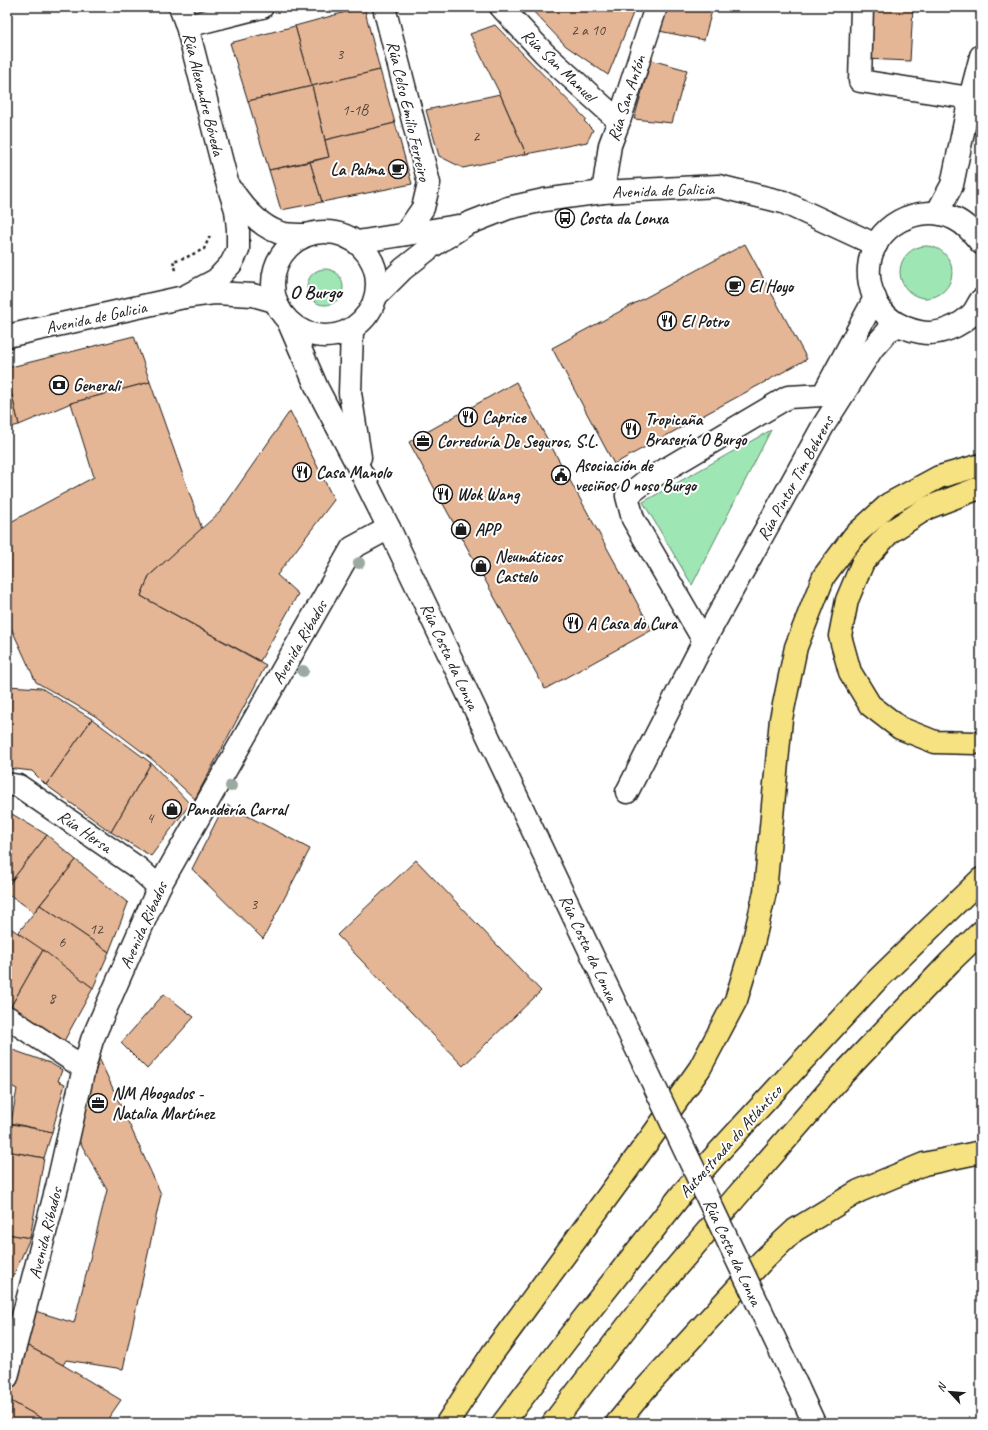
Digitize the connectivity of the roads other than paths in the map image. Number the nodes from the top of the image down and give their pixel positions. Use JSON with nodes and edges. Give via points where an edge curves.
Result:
{"nodes":[{"id":1,"x":262,"y":7,"type":"edge"},
{"id":2,"x":384,"y":7,"type":"edge"},
{"id":3,"x":501,"y":7,"type":"edge"},
{"id":4,"x":656,"y":7,"type":"edge"},
{"id":5,"x":862,"y":7,"type":"edge"},
{"id":6,"x":183,"y":16,"type":"edge"},
{"id":7,"x":981,"y":56,"type":"edge"},
{"id":8,"x":970,"y":98,"type":"junction"},
{"id":9,"x":619,"y":121,"type":"junction"},
{"id":10,"x":227,"y":182,"type":"junction"},
{"id":11,"x":603,"y":192,"type":"junction"},
{"id":12,"x":937,"y":213,"type":"junction"},
{"id":13,"x":468,"y":224,"type":"junction"},
{"id":14,"x":405,"y":234,"type":"junction"},
{"id":15,"x":306,"y":235,"type":"junction"},
{"id":16,"x":981,"y":241,"type":"edge"},
{"id":17,"x":358,"y":242,"type":"junction"},
{"id":18,"x":876,"y":245,"type":"junction"},
{"id":19,"x":376,"y":296,"type":"junction"},
{"id":20,"x":184,"y":297,"type":"junction"},
{"id":21,"x":875,"y":298,"type":"junction"},
{"id":22,"x":274,"y":301,"type":"junction"},
{"id":23,"x":980,"y":303,"type":"edge"},
{"id":24,"x":289,"y":323,"type":"junction"},
{"id":25,"x":900,"y":325,"type":"junction"},
{"id":26,"x":352,"y":330,"type":"junction"},
{"id":27,"x":7,"y":336,"type":"edge"},
{"id":28,"x":981,"y":465,"type":"edge"},
{"id":29,"x":362,"y":474,"type":"junction"},
{"id":30,"x":981,"y":489,"type":"edge"},
{"id":31,"x":389,"y":528,"type":"junction"},
{"id":32,"x":704,"y":641,"type":"junction"},
{"id":33,"x":981,"y":742,"type":"edge"},
{"id":34,"x":7,"y":784,"type":"edge"},
{"id":35,"x":627,"y":792,"type":"dead end"},
{"id":36,"x":981,"y":879,"type":"edge"},
{"id":37,"x":159,"y":887,"type":"junction"},
{"id":38,"x":981,"y":932,"type":"edge"},
{"id":39,"x":7,"y":1017,"type":"edge"},
{"id":40,"x":84,"y":1068,"type":"junction"},
{"id":41,"x":981,"y":1152,"type":"edge"},
{"id":42,"x":7,"y":1377,"type":"edge"},
{"id":43,"x":447,"y":1423,"type":"edge"},
{"id":44,"x":503,"y":1423,"type":"edge"},
{"id":45,"x":553,"y":1423,"type":"edge"},
{"id":46,"x":617,"y":1423,"type":"edge"},
{"id":47,"x":814,"y":1423,"type":"edge"}],
"edges":[{"from":1,"to":6,"type":"main road"},
{"from":2,"to":14,"type":"main road","name":"Rúa Celso Emilio Ferreiro","via":[[429,183],[423,208]]},
{"from":3,"to":9,"type":"main road","name":"Rúa San Manuel","via":[[545,54]]},
{"from":4,"to":9,"type":"main road","name":"Rúa San Antón"},
{"from":5,"to":8,"type":"main road","via":[[860,81]]},
{"from":6,"to":10,"type":"main road","name":"Rúa Alexandre Bóveda"},
{"from":7,"to":8,"type":"main road"},
{"from":8,"to":12,"type":"main road","via":[[952,185]]},
{"from":9,"to":11,"type":"main road","name":"Rúa San Antón","via":[[610,145]]},
{"from":10,"to":15,"type":"main road","via":[[245,208],[267,226],[284,234]]},
{"from":10,"to":20,"type":"main road","name":"Rúa Alexandre Bóveda","via":[[236,210],[238,250],[231,264],[216,280]]},
{"from":11,"to":13,"type":"main road","name":"Avenida de Galicia","via":[[508,208]]},
{"from":11,"to":18,"type":"main road","name":"Avenida de Galicia","via":[[718,186],[783,202]]},
{"from":12,"to":16,"type":"main road","via":[[955,219]]},
{"from":12,"to":18,"type":"main road","via":[[917,213],[900,220],[884,232]]},
{"from":13,"to":14,"type":"main road"},
{"from":13,"to":19,"type":"main road","via":[[430,247]]},
{"from":14,"to":17,"type":"main road"},
{"from":15,"to":17,"type":"main road","via":[[324,231],[342,234]]},
{"from":15,"to":22,"type":"main road","via":[[292,243],[281,255],[274,269]]},
{"from":17,"to":19,"type":"main road","via":[[368,253],[375,267],[378,281]]},
{"from":18,"to":21,"type":"main road","via":[[869,266],[870,286]]},
{"from":19,"to":26,"type":"main road","via":[[363,321]]},
{"from":20,"to":22,"type":"main road","via":[[214,293],[253,294]]},
{"from":20,"to":27,"type":"main road","name":"Avenida de Galicia"},
{"from":21,"to":25,"type":"main road","via":[[889,318]]},
{"from":21,"to":32,"type":"main road","name":"Rúa Pintor Tim Behrens","via":[[823,395],[788,397],[646,481],[627,496],[633,519]]},
{"from":22,"to":24,"type":"main road"},
{"from":23,"to":25,"type":"main road","via":[[958,325],[941,331],[922,333]]},
{"from":24,"to":26,"type":"main road","via":[[303,332],[319,337],[336,336]]},
{"from":24,"to":29,"type":"main road","name":"Rúa Costa da Lonxa","via":[[317,388]]},
{"from":25,"to":32,"type":"main road","name":"Rúa Pintor Tim Behrens","via":[[888,331],[872,349],[823,426]]},
{"from":26,"to":29,"type":"main road","name":"Rúa Costa da Lonxa","via":[[350,393]]},
{"from":28,"to":43,"type":"highway","via":[[939,478],[889,504],[854,536],[824,576],[796,647],[780,719],[765,892],[754,944],[736,1000],[700,1068],[492,1354]]},
{"from":29,"to":31,"type":"main road","name":"Rúa Costa da Lonxa"},
{"from":30,"to":33,"type":"highway","via":[[927,508],[890,532],[863,562],[847,600],[840,636],[850,672],[870,705],[900,728],[935,742]]},
{"from":31,"to":37,"type":"main road","name":"Avenida Ribados","via":[[352,548]]},
{"from":31,"to":47,"type":"main road","name":"Rúa Costa da Lonxa","bridge":true},
{"from":32,"to":35,"type":"main road","name":"Rúa Pintor Tim Behrens"},
{"from":34,"to":37,"type":"main road","name":"Rúa Hersa","via":[[19,786],[138,868]]},
{"from":36,"to":44,"type":"highway","name":"Autoestrada do Atlántico","via":[[875,982],[709,1163],[681,1195]]},
{"from":37,"to":40,"type":"main road","name":"Avenida Ribados","via":[[92,1040]]},
{"from":38,"to":45,"type":"highway","via":[[843,1074],[638,1312]]},
{"from":39,"to":40,"type":"main road"},
{"from":40,"to":42,"type":"main road","name":"Avenida Ribados","via":[[57,1186]]},
{"from":41,"to":46,"type":"highway","via":[[924,1164],[859,1191],[795,1230],[758,1266]]}]}
